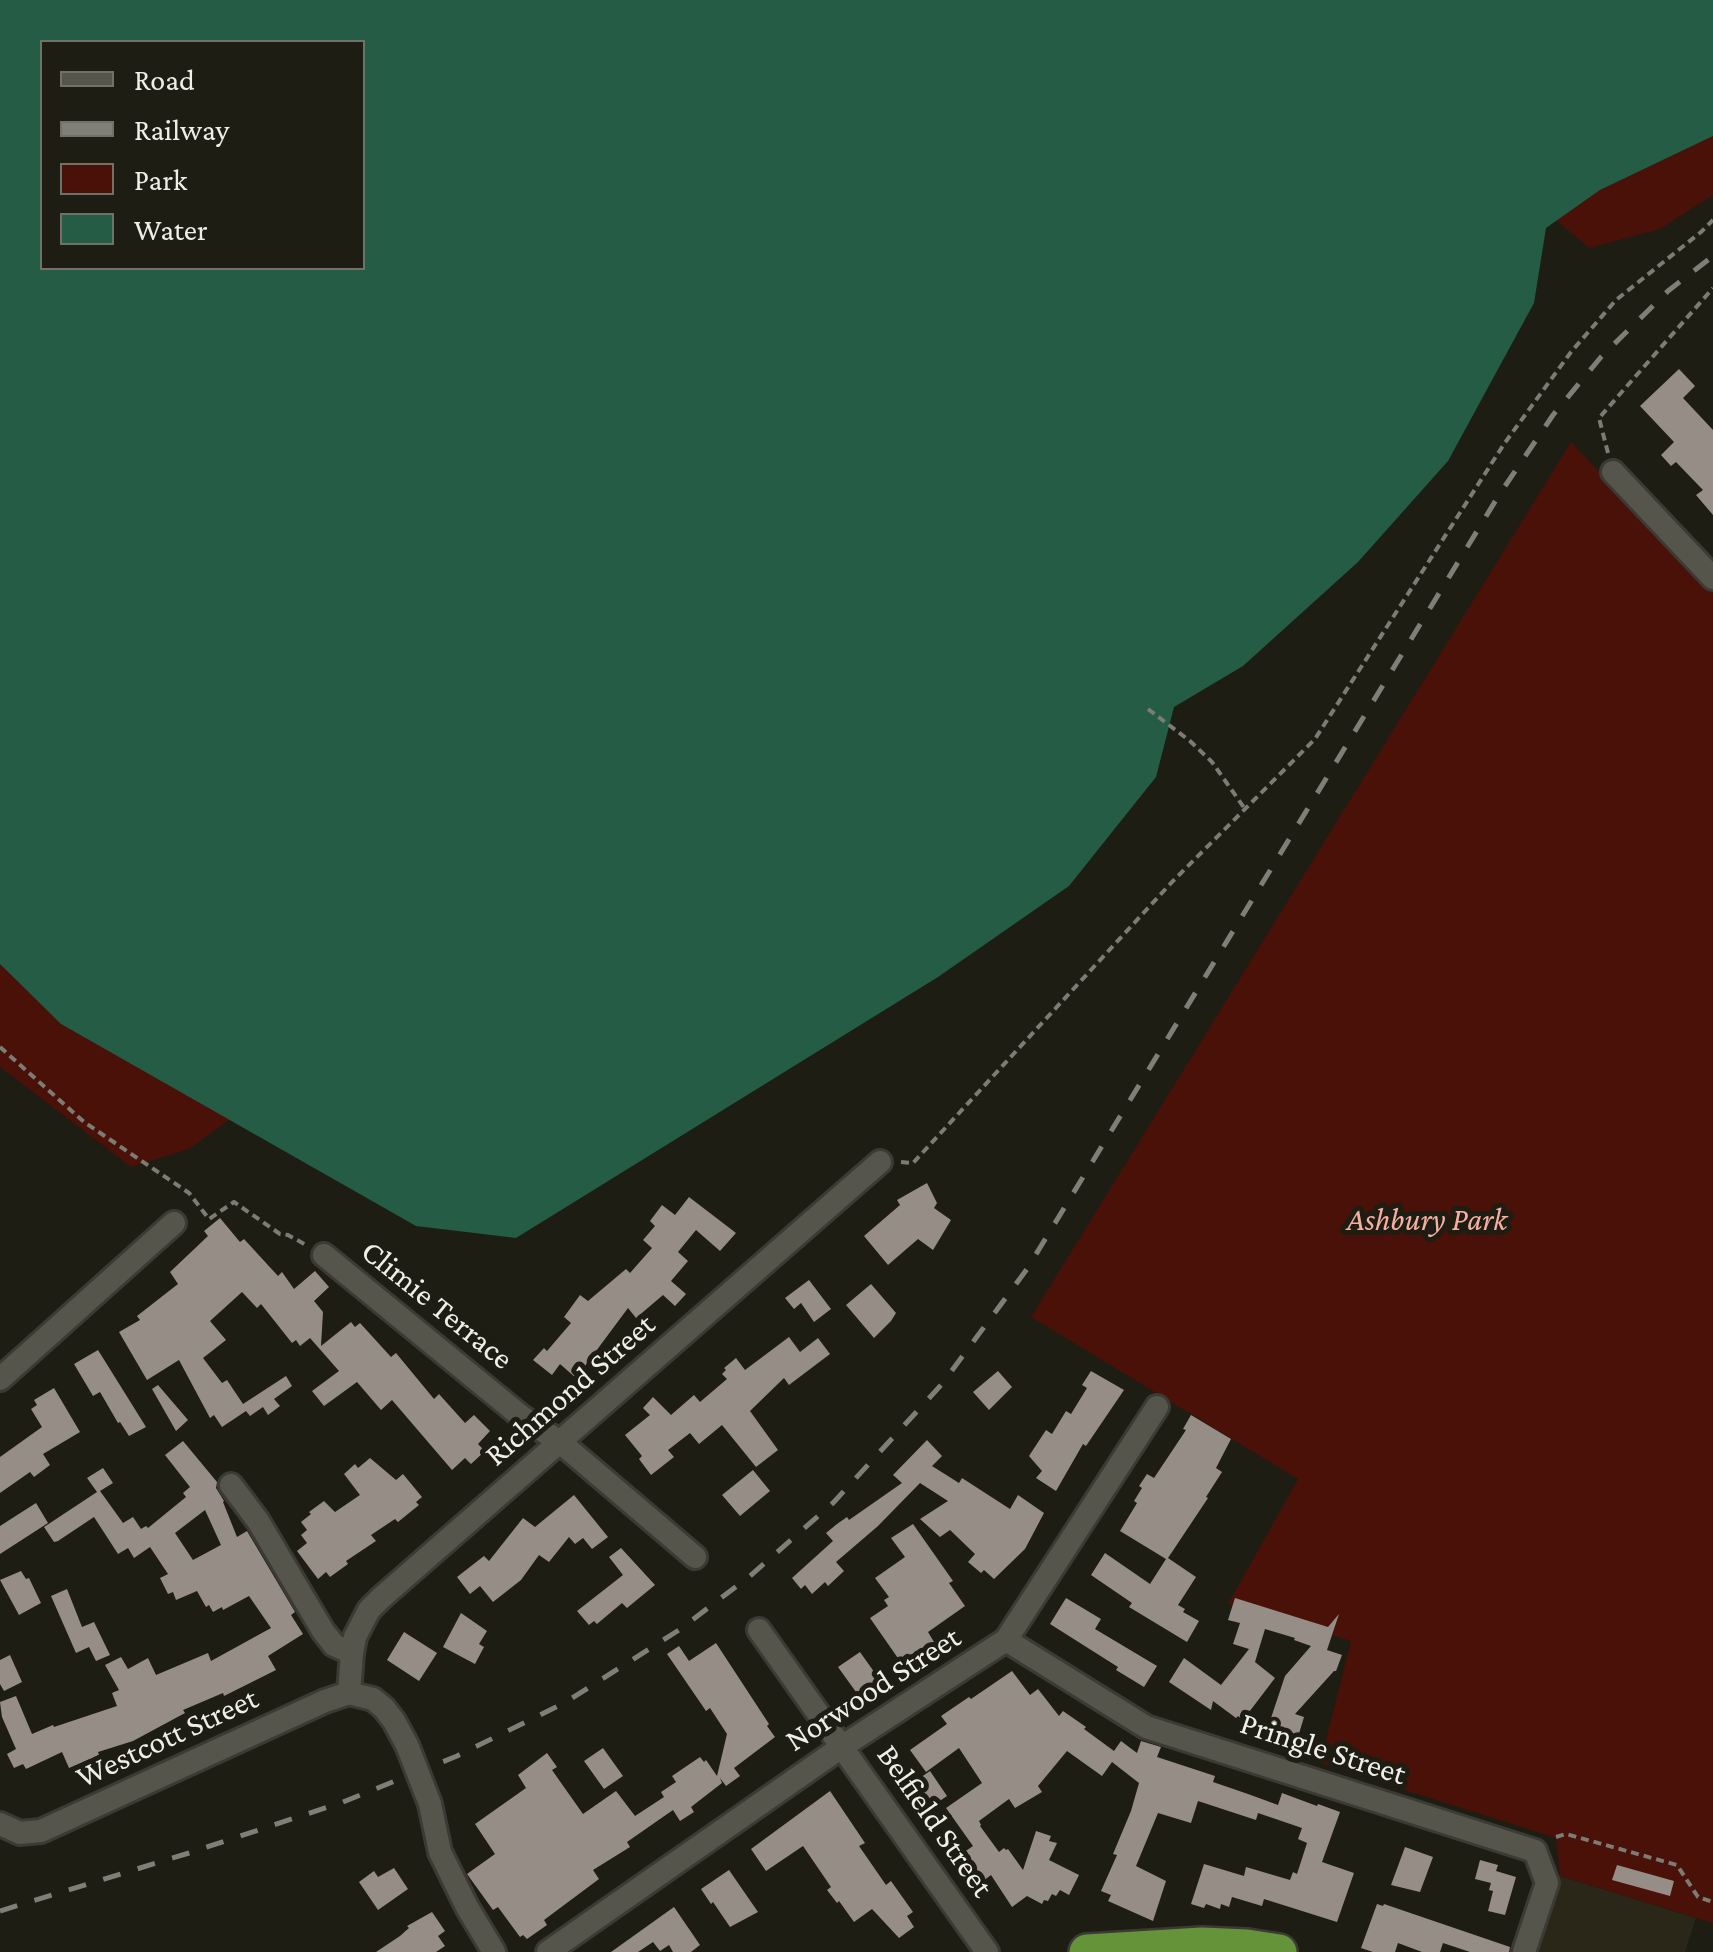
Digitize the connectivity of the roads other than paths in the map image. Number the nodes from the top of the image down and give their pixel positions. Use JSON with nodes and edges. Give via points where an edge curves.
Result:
{"nodes":[{"id":1,"x":1613,"y":472,"type":"road end"},
{"id":2,"x":1713,"y":578,"type":"edge"},
{"id":3,"x":880,"y":1162,"type":"road end"},
{"id":4,"x":174,"y":1223,"type":"dead end"},
{"id":5,"x":324,"y":1255,"type":"road end"},
{"id":6,"x":0,"y":1379,"type":"edge"},
{"id":7,"x":1158,"y":1407,"type":"dead end"},
{"id":8,"x":560,"y":1442,"type":"junction"},
{"id":9,"x":231,"y":1485,"type":"dead end"},
{"id":10,"x":695,"y":1557,"type":"dead end"},
{"id":11,"x":759,"y":1630,"type":"dead end"},
{"id":12,"x":1006,"y":1640,"type":"junction"},
{"id":13,"x":352,"y":1653,"type":"junction"},
{"id":14,"x":349,"y":1693,"type":"junction"},
{"id":15,"x":843,"y":1746,"type":"junction"},
{"id":16,"x":3,"y":1832,"type":"edge"},
{"id":17,"x":494,"y":1952,"type":"edge"},
{"id":18,"x":548,"y":1952,"type":"edge"},
{"id":19,"x":987,"y":1952,"type":"edge"},
{"id":20,"x":1087,"y":1952,"type":"edge"},
{"id":21,"x":1278,"y":1952,"type":"edge"},
{"id":22,"x":1524,"y":1952,"type":"edge"}],
"edges":[{"from":1,"to":2,"type":"street"},
{"from":3,"to":8,"type":"street","name":"Richmond Street"},
{"from":4,"to":6,"type":"street"},
{"from":5,"to":8,"type":"street","name":"Climie Terrace"},
{"from":7,"to":12,"type":"street","name":"Norwood Street"},
{"from":8,"to":10,"type":"street","name":"Climie Terrace"},
{"from":8,"to":13,"type":"street","name":"Richmond Street","via":[[381,1598],[362,1621]]},
{"from":9,"to":13,"type":"street","via":[[323,1631]]},
{"from":11,"to":15,"type":"street","name":"Belfield Street"},
{"from":12,"to":15,"type":"street","name":"Norwood Street"},
{"from":12,"to":22,"type":"street","name":"Pringle Street","via":[[1146,1726],[1534,1850],[1547,1883]]},
{"from":13,"to":14,"type":"street","name":"Richmond Street"},
{"from":14,"to":16,"type":"street","name":"Westcott Street","via":[[64,1822],[41,1831]]},
{"from":14,"to":17,"type":"street","bridge":true,"via":[[373,1699],[394,1721],[430,1804],[440,1852]]},
{"from":15,"to":18,"type":"street","name":"Norwood Street"},
{"from":15,"to":19,"type":"street","name":"Belfield Street"},
{"from":20,"to":21,"type":"highway","via":[[1202,1945]]}]}
